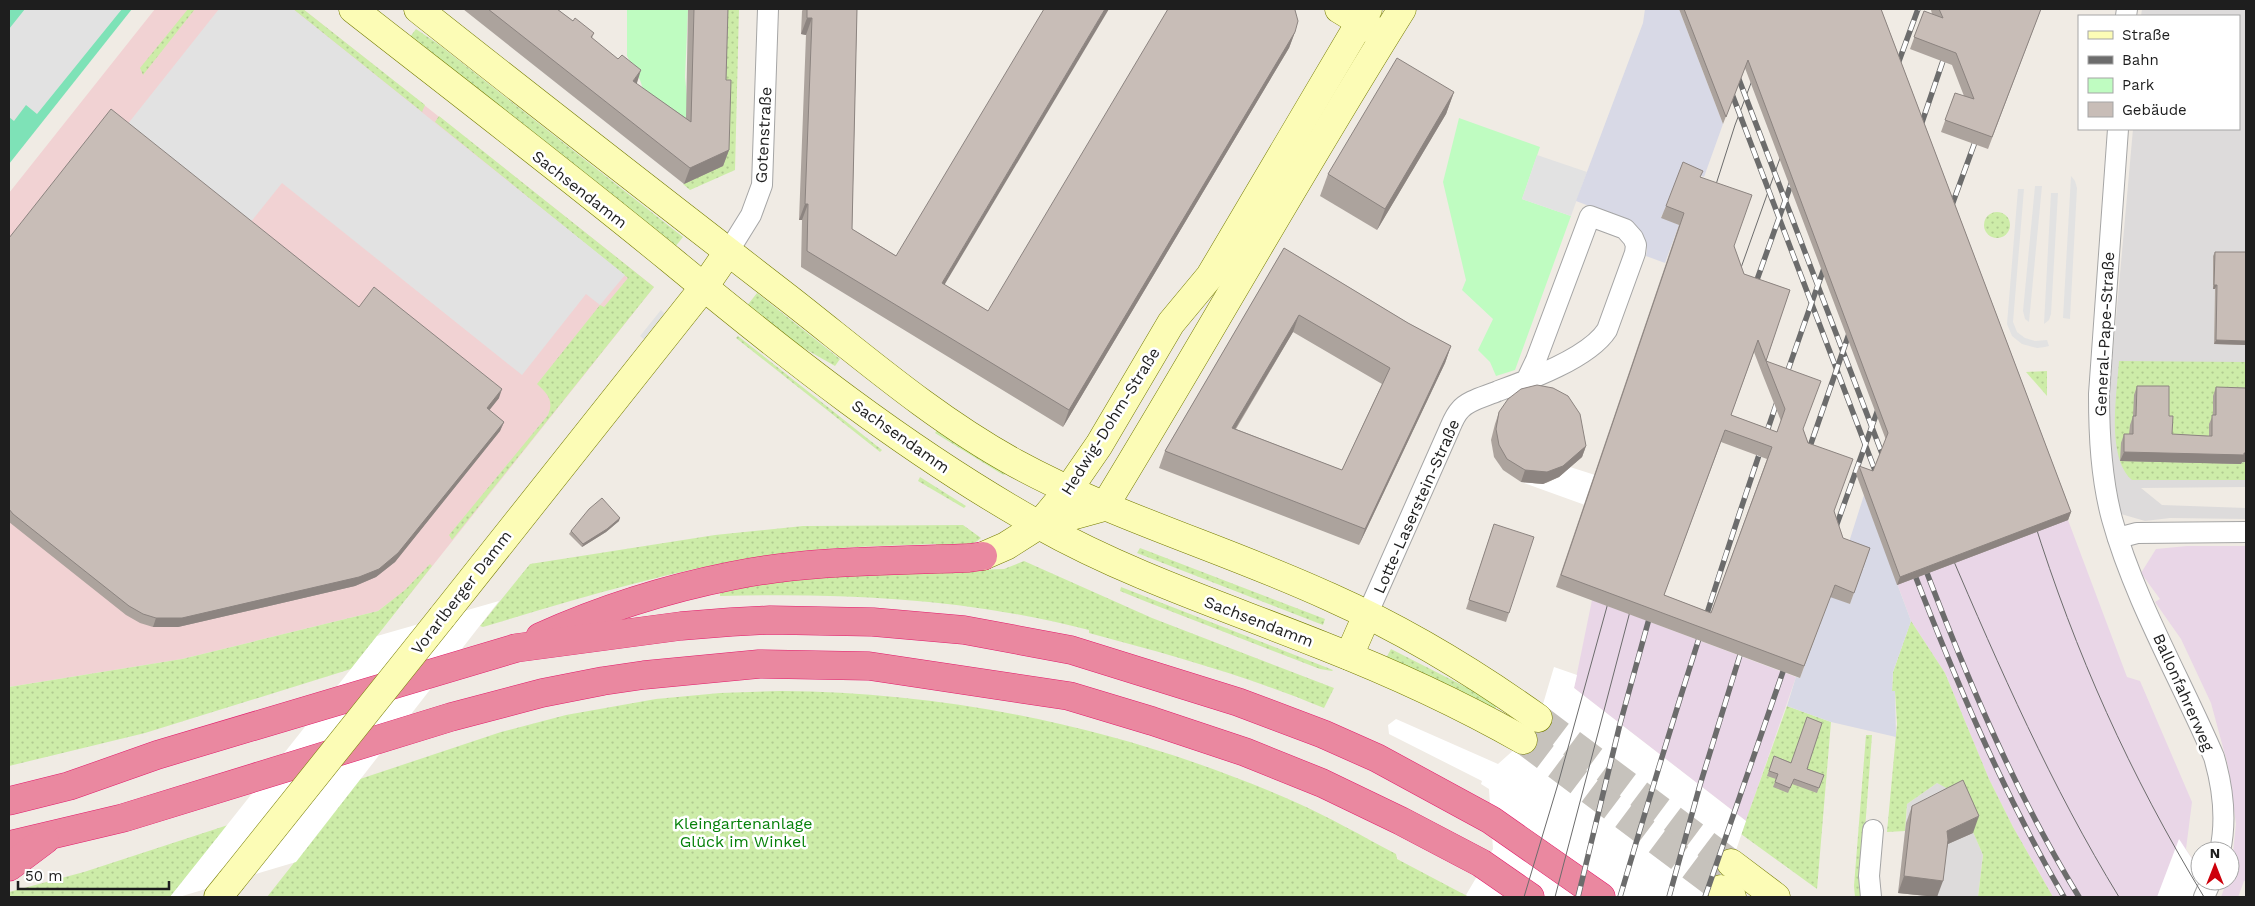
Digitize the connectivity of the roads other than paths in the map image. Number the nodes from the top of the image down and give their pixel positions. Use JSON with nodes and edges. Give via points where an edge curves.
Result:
{"nodes":[{"id":1,"x":353,"y":9,"type":"edge"},
{"id":2,"x":418,"y":9,"type":"edge"},
{"id":3,"x":768,"y":9,"type":"edge"},
{"id":4,"x":1402,"y":9,"type":"edge"},
{"id":5,"x":1355,"y":13,"type":"edge"},
{"id":6,"x":1385,"y":37,"type":"junction"},
{"id":7,"x":2118,"y":130,"type":"edge"},
{"id":8,"x":728,"y":252,"type":"junction"},
{"id":9,"x":704,"y":287,"type":"junction"},
{"id":10,"x":1526,"y":381,"type":"junction"},
{"id":11,"x":1068,"y":490,"type":"junction"},
{"id":12,"x":1104,"y":507,"type":"junction"},
{"id":13,"x":1039,"y":525,"type":"junction"},
{"id":14,"x":2246,"y":532,"type":"edge"},
{"id":15,"x":2118,"y":538,"type":"junction"},
{"id":16,"x":982,"y":556,"type":"joint"},
{"id":17,"x":1367,"y":615,"type":"junction"},
{"id":18,"x":516,"y":648,"type":"junction"},
{"id":19,"x":1349,"y":656,"type":"junction"},
{"id":20,"x":1538,"y":718,"type":"tunnel mouth"},
{"id":21,"x":1523,"y":740,"type":"tunnel mouth"},
{"id":22,"x":9,"y":801,"type":"edge"},
{"id":23,"x":1873,"y":830,"type":"dead end"},
{"id":24,"x":50,"y":835,"type":"junction"},
{"id":25,"x":2221,"y":841,"type":"edge"},
{"id":26,"x":9,"y":845,"type":"edge"},
{"id":27,"x":1731,"y":863,"type":"tunnel mouth"},
{"id":28,"x":9,"y":867,"type":"edge"},
{"id":29,"x":224,"y":889,"type":"edge"},
{"id":30,"x":1530,"y":897,"type":"edge"},
{"id":31,"x":1601,"y":897,"type":"edge"},
{"id":32,"x":1776,"y":897,"type":"edge"},
{"id":33,"x":1871,"y":897,"type":"edge"}],
"edges":[{"from":1,"to":9,"type":"main road","name":"Sachsendamm"},
{"from":2,"to":8,"type":"main road"},
{"from":3,"to":8,"type":"street","name":"Gotenstraße","via":[[762,185],[751,215]]},
{"from":4,"to":6,"type":"main road"},
{"from":5,"to":6,"type":"main road"},
{"from":5,"to":11,"type":"main road","name":"Hedwig-Dohm-Straße","via":[[1210,276],[1171,323],[1099,445]]},
{"from":6,"to":12,"type":"main road"},
{"from":7,"to":15,"type":"street","name":"General-Pape-Straße","via":[[2099,415],[2104,478]]},
{"from":8,"to":9,"type":"main road","name":"Vorarlberger Damm"},
{"from":8,"to":11,"type":"main road","via":[[961,430]]},
{"from":9,"to":13,"type":"main road","name":"Sachsendamm","via":[[813,374],[904,440]]},
{"from":9,"to":29,"type":"main road","name":"Vorarlberger Damm","bridge":true},
{"from":10,"to":10,"type":"street","name":"Lotte-Laserstein-Straße","via":[[1548,373],[1600,340],[1607,330],[1635,253],[1633,238],[1625,230],[1590,216]]},
{"from":10,"to":17,"type":"street","name":"Lotte-Laserstein-Straße","via":[[1460,409]]},
{"from":11,"to":12,"type":"main road"},
{"from":11,"to":13,"type":"main road","name":"Hedwig-Dohm-Straße"},
{"from":12,"to":13,"type":"main road","name":"Hedwig-Dohm-Straße"},
{"from":12,"to":17,"type":"main road","via":[[1321,593]]},
{"from":13,"to":16,"type":"main road","via":[[1006,546]]},
{"from":13,"to":19,"type":"main road","name":"Sachsendamm","via":[[1129,570]]},
{"from":14,"to":15,"type":"street","via":[[2137,534]]},
{"from":15,"to":25,"type":"street","name":"Ballonfahrerweg","via":[[2142,600],[2214,757],[2224,811]]},
{"from":16,"to":18,"type":"highway","via":[[806,566],[731,576],[583,618]]},
{"from":17,"to":19,"type":"main road"},
{"from":17,"to":20,"type":"main road","via":[[1404,632],[1462,666]]},
{"from":18,"to":22,"type":"highway","via":[[157,756],[69,786]]},
{"from":18,"to":31,"type":"highway","via":[[681,626],[770,620],[873,622],[964,630],[1071,650],[1238,702],[1377,758],[1491,820]]},
{"from":19,"to":21,"type":"main road","name":"Sachsendamm","via":[[1451,701]]},
{"from":23,"to":33,"type":"street","via":[[1869,876]]},
{"from":24,"to":26,"type":"highway"},
{"from":24,"to":28,"type":"highway"},
{"from":24,"to":30,"type":"highway","via":[[122,818],[451,716],[542,693],[635,676],[759,664],[869,666],[1069,696],[1236,749],[1322,783],[1401,821],[1481,863]]},
{"from":27,"to":32,"type":"main road"}]}
